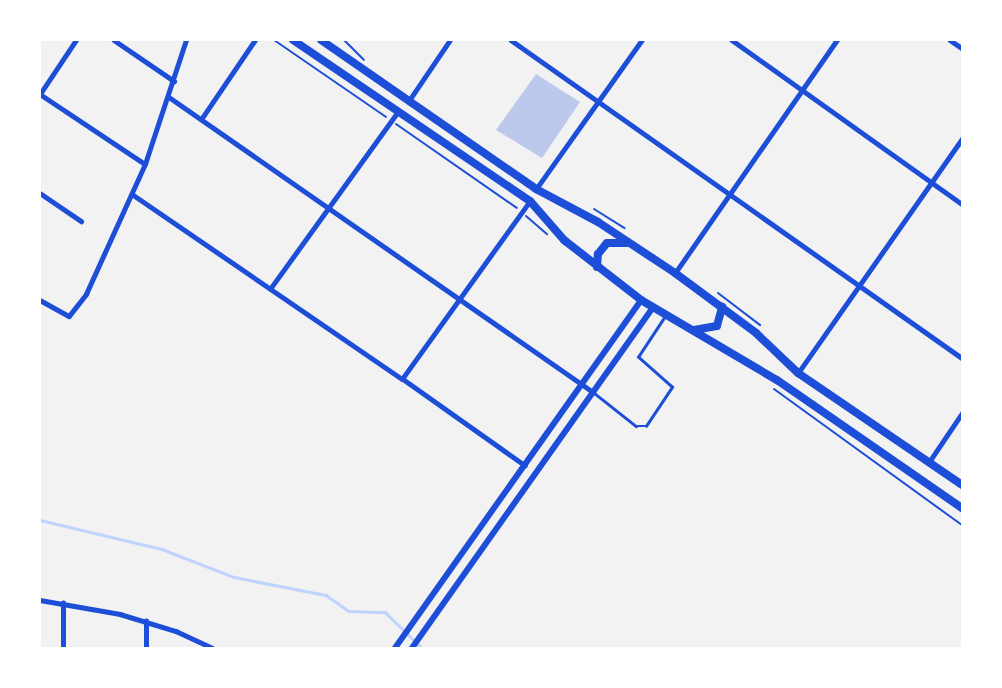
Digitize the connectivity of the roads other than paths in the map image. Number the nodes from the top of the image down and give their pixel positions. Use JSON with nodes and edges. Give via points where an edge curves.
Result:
{"nodes":[{"id":1,"x":76,"y":40,"type":"edge"},
{"id":2,"x":114,"y":40,"type":"edge"},
{"id":3,"x":186,"y":40,"type":"edge"},
{"id":4,"x":255,"y":40,"type":"edge"},
{"id":5,"x":293,"y":40,"type":"edge"},
{"id":6,"x":321,"y":40,"type":"edge"},
{"id":7,"x":450,"y":40,"type":"edge"},
{"id":8,"x":511,"y":40,"type":"edge"},
{"id":9,"x":642,"y":40,"type":"edge"},
{"id":10,"x":732,"y":40,"type":"edge"},
{"id":11,"x":837,"y":40,"type":"edge"},
{"id":12,"x":950,"y":40,"type":"edge"},
{"id":13,"x":962,"y":48,"type":"edge"},
{"id":14,"x":174,"y":81,"type":"junction"},
{"id":15,"x":803,"y":88,"type":"junction"},
{"id":16,"x":40,"y":94,"type":"edge"},
{"id":17,"x":169,"y":97,"type":"junction"},
{"id":18,"x":599,"y":101,"type":"junction"},
{"id":19,"x":408,"y":102,"type":"junction"},
{"id":20,"x":397,"y":113,"type":"junction"},
{"id":21,"x":202,"y":118,"type":"junction"},
{"id":22,"x":962,"y":140,"type":"edge"},
{"id":23,"x":145,"y":164,"type":"junction"},
{"id":24,"x":932,"y":182,"type":"junction"},
{"id":25,"x":536,"y":189,"type":"junction"},
{"id":26,"x":40,"y":193,"type":"edge"},
{"id":27,"x":729,"y":193,"type":"junction"},
{"id":28,"x":132,"y":194,"type":"junction"},
{"id":29,"x":530,"y":201,"type":"junction"},
{"id":30,"x":962,"y":204,"type":"edge"},
{"id":31,"x":329,"y":209,"type":"junction"},
{"id":32,"x":81,"y":221,"type":"dead end"},
{"id":33,"x":630,"y":243,"type":"junction"},
{"id":34,"x":597,"y":266,"type":"junction"},
{"id":35,"x":675,"y":273,"type":"junction"},
{"id":36,"x":859,"y":286,"type":"junction"},
{"id":37,"x":270,"y":289,"type":"junction"},
{"id":38,"x":460,"y":298,"type":"junction"},
{"id":39,"x":641,"y":300,"type":"junction"},
{"id":40,"x":41,"y":303,"type":"edge"},
{"id":41,"x":653,"y":307,"type":"junction"},
{"id":42,"x":722,"y":307,"type":"junction"},
{"id":43,"x":666,"y":315,"type":"junction"},
{"id":44,"x":692,"y":330,"type":"junction"},
{"id":45,"x":962,"y":358,"type":"edge"},
{"id":46,"x":798,"y":373,"type":"junction"},
{"id":47,"x":402,"y":379,"type":"junction"},
{"id":48,"x":582,"y":384,"type":"junction"},
{"id":49,"x":593,"y":392,"type":"junction"},
{"id":50,"x":962,"y":413,"type":"edge"},
{"id":51,"x":533,"y":455,"type":"junction"},
{"id":52,"x":544,"y":462,"type":"junction"},
{"id":53,"x":929,"y":462,"type":"junction"},
{"id":54,"x":525,"y":466,"type":"junction"},
{"id":55,"x":962,"y":485,"type":"edge"},
{"id":56,"x":962,"y":508,"type":"edge"},
{"id":57,"x":40,"y":600,"type":"edge"},
{"id":58,"x":63,"y":603,"type":"junction"},
{"id":59,"x":146,"y":621,"type":"junction"},
{"id":60,"x":63,"y":648,"type":"edge"},
{"id":61,"x":146,"y":648,"type":"edge"},
{"id":62,"x":212,"y":648,"type":"edge"},
{"id":63,"x":395,"y":648,"type":"edge"},
{"id":64,"x":412,"y":648,"type":"edge"}],
"edges":[{"from":1,"to":16,"type":"street"},
{"from":2,"to":14,"type":"street"},
{"from":3,"to":14,"type":"street"},
{"from":4,"to":21,"type":"street"},
{"from":5,"to":20,"type":"main road"},
{"from":6,"to":19,"type":"main road"},
{"from":7,"to":19,"type":"street"},
{"from":8,"to":18,"type":"street"},
{"from":9,"to":18,"type":"street"},
{"from":10,"to":15,"type":"street"},
{"from":11,"to":15,"type":"street"},
{"from":12,"to":13,"type":"street"},
{"from":14,"to":17,"type":"street"},
{"from":15,"to":24,"type":"street"},
{"from":15,"to":27,"type":"street"},
{"from":16,"to":23,"type":"street"},
{"from":17,"to":21,"type":"street"},
{"from":17,"to":23,"type":"street"},
{"from":18,"to":25,"type":"street"},
{"from":18,"to":27,"type":"street"},
{"from":19,"to":25,"type":"main road"},
{"from":20,"to":29,"type":"main road"},
{"from":20,"to":31,"type":"street"},
{"from":21,"to":31,"type":"street"},
{"from":22,"to":24,"type":"street"},
{"from":23,"to":28,"type":"street"},
{"from":24,"to":30,"type":"street"},
{"from":24,"to":36,"type":"street"},
{"from":25,"to":33,"type":"main road"},
{"from":26,"to":32,"type":"street"},
{"from":27,"to":35,"type":"street"},
{"from":27,"to":36,"type":"street"},
{"from":28,"to":37,"type":"street"},
{"from":28,"to":40,"type":"street","via":[[73,314],[64,316]]},
{"from":29,"to":34,"type":"main road","via":[[564,240]]},
{"from":29,"to":38,"type":"street"},
{"from":31,"to":37,"type":"street"},
{"from":31,"to":38,"type":"street"},
{"from":33,"to":34,"type":"main road","via":[[607,243],[598,254]]},
{"from":33,"to":35,"type":"main road"},
{"from":34,"to":39,"type":"main road"},
{"from":35,"to":42,"type":"main road"},
{"from":36,"to":45,"type":"street"},
{"from":36,"to":46,"type":"street"},
{"from":37,"to":47,"type":"street"},
{"from":38,"to":47,"type":"street"},
{"from":38,"to":48,"type":"street"},
{"from":39,"to":41,"type":"main road"},
{"from":39,"to":48,"type":"street"},
{"from":41,"to":43,"type":"main road"},
{"from":41,"to":49,"type":"street"},
{"from":42,"to":44,"type":"main road","via":[[717,326]]},
{"from":42,"to":46,"type":"main road"},
{"from":43,"to":44,"type":"main road"},
{"from":43,"to":49,"type":"lane","via":[[638,357],[672,388],[646,426],[636,426]]},
{"from":44,"to":56,"type":"main road","via":[[778,380]]},
{"from":46,"to":53,"type":"main road"},
{"from":47,"to":54,"type":"street"},
{"from":48,"to":49,"type":"street"},
{"from":48,"to":51,"type":"street"},
{"from":49,"to":52,"type":"street"},
{"from":50,"to":53,"type":"street"},
{"from":51,"to":52,"type":"street"},
{"from":51,"to":54,"type":"street"},
{"from":52,"to":64,"type":"street"},
{"from":53,"to":55,"type":"main road"},
{"from":54,"to":63,"type":"street"},
{"from":57,"to":58,"type":"street"},
{"from":58,"to":59,"type":"street"},
{"from":58,"to":60,"type":"street"},
{"from":59,"to":61,"type":"street"},
{"from":59,"to":62,"type":"street"}]}
